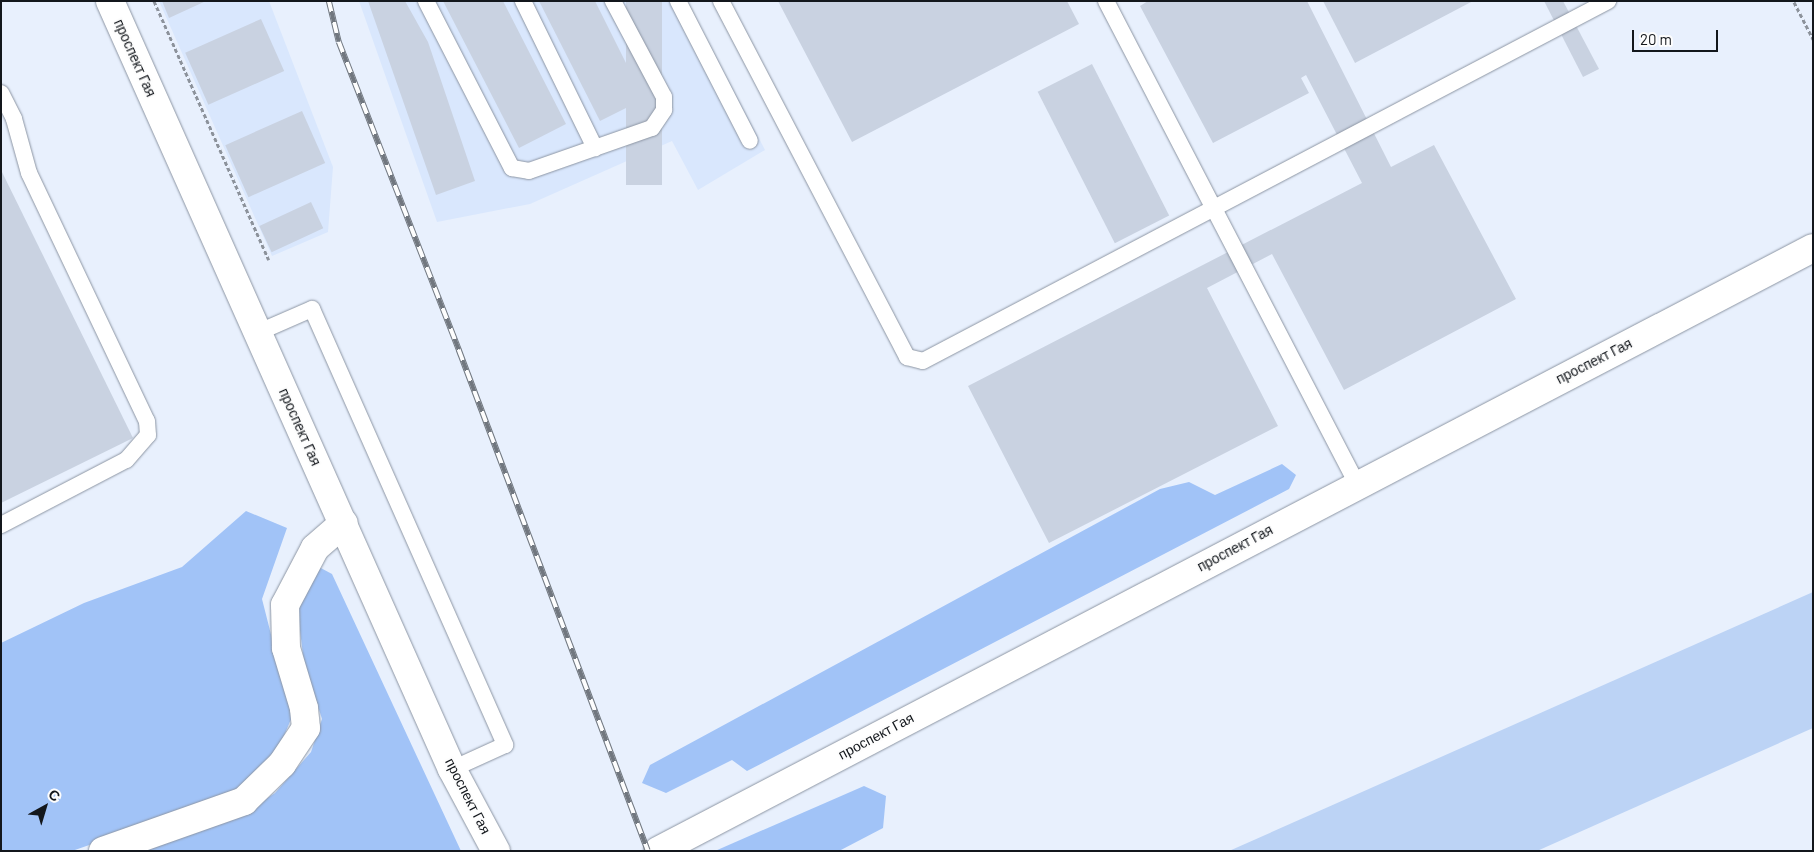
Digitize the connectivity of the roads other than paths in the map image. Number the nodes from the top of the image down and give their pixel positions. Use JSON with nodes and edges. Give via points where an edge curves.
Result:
{"nodes":[{"id":1,"x":110,"y":1,"type":"edge"},
{"id":2,"x":426,"y":1,"type":"edge"},
{"id":3,"x":523,"y":1,"type":"edge"},
{"id":4,"x":613,"y":1,"type":"edge"},
{"id":5,"x":678,"y":1,"type":"edge"},
{"id":6,"x":721,"y":1,"type":"edge"},
{"id":7,"x":1106,"y":1,"type":"edge"},
{"id":8,"x":1608,"y":1,"type":"edge"},
{"id":9,"x":1,"y":93,"type":"edge"},
{"id":10,"x":750,"y":140,"type":"dead end"},
{"id":11,"x":595,"y":148,"type":"junction"},
{"id":12,"x":1214,"y":208,"type":"junction"},
{"id":13,"x":1813,"y":248,"type":"edge"},
{"id":14,"x":257,"y":332,"type":"junction"},
{"id":15,"x":1357,"y":484,"type":"junction"},
{"id":16,"x":344,"y":523,"type":"junction"},
{"id":17,"x":1,"y":524,"type":"edge"},
{"id":18,"x":452,"y":769,"type":"junction"},
{"id":19,"x":103,"y":851,"type":"edge"},
{"id":20,"x":496,"y":851,"type":"edge"},
{"id":21,"x":658,"y":851,"type":"edge"}],
"edges":[{"from":1,"to":14,"type":"street","name":"проспект Гая"},
{"from":2,"to":11,"type":"lane","via":[[512,168],[529,171]]},
{"from":3,"to":11,"type":"lane"},
{"from":4,"to":11,"type":"lane","via":[[664,97],[664,110],[652,128]]},
{"from":5,"to":10,"type":"lane"},
{"from":6,"to":12,"type":"lane","via":[[907,357],[923,361]]},
{"from":7,"to":12,"type":"lane"},
{"from":8,"to":12,"type":"lane"},
{"from":9,"to":17,"type":"lane","via":[[14,119],[29,173],[147,421],[148,435],[126,460]]},
{"from":12,"to":15,"type":"lane"},
{"from":13,"to":15,"type":"street","name":"проспект Гая"},
{"from":14,"to":16,"type":"street","name":"проспект Гая"},
{"from":14,"to":18,"type":"lane","via":[[312,310],[504,745]]},
{"from":15,"to":21,"type":"street","name":"проспект Гая"},
{"from":16,"to":18,"type":"street","name":"проспект Гая"},
{"from":16,"to":19,"type":"street","via":[[315,548],[285,605],[286,648],[304,708],[306,728],[282,764],[244,801]]},
{"from":18,"to":20,"type":"street","name":"проспект Гая"}]}
